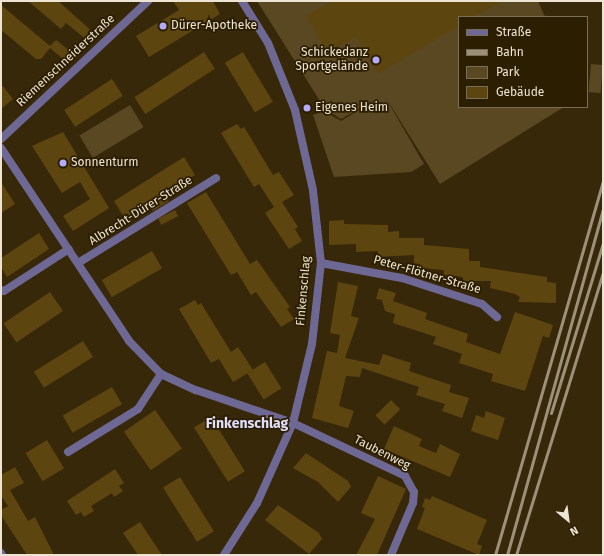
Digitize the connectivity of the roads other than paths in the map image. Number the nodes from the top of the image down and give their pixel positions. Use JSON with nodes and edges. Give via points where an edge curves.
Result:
{"nodes":[{"id":1,"x":148,"y":1,"type":"edge"},
{"id":2,"x":242,"y":1,"type":"edge"},
{"id":3,"x":1,"y":139,"type":"edge"},
{"id":4,"x":1,"y":148,"type":"edge"},
{"id":5,"x":216,"y":178,"type":"dead end"},
{"id":6,"x":69,"y":249,"type":"junction"},
{"id":7,"x":321,"y":262,"type":"junction"},
{"id":8,"x":78,"y":263,"type":"junction"},
{"id":9,"x":1,"y":290,"type":"edge"},
{"id":10,"x":497,"y":317,"type":"dead end"},
{"id":11,"x":161,"y":374,"type":"junction"},
{"id":12,"x":293,"y":423,"type":"junction"},
{"id":13,"x":68,"y":452,"type":"dead end"},
{"id":14,"x":224,"y":555,"type":"edge"},
{"id":15,"x":391,"y":555,"type":"edge"}],
"edges":[{"from":1,"to":3,"type":"street","name":"Riemenschneiderstraße"},
{"from":2,"to":7,"type":"street","name":"Finkenschlag","via":[[268,43],[295,110],[313,190]]},
{"from":4,"to":6,"type":"street"},
{"from":5,"to":8,"type":"street","name":"Albrecht-Dürer-Straße"},
{"from":6,"to":8,"type":"street"},
{"from":6,"to":9,"type":"street","via":[[4,292]]},
{"from":7,"to":10,"type":"street","name":"Peter-Flötner-Straße","via":[[402,278],[482,304]]},
{"from":7,"to":12,"type":"street","name":"Finkenschlag","via":[[312,344]]},
{"from":8,"to":11,"type":"street","via":[[129,341]]},
{"from":11,"to":12,"type":"street","via":[[196,390]]},
{"from":11,"to":13,"type":"street","via":[[138,409]]},
{"from":12,"to":14,"type":"street","name":"Finkenschlag","via":[[257,503]]},
{"from":12,"to":15,"type":"street","name":"Taubenweg","via":[[405,476],[411,483],[413,503]]}]}
